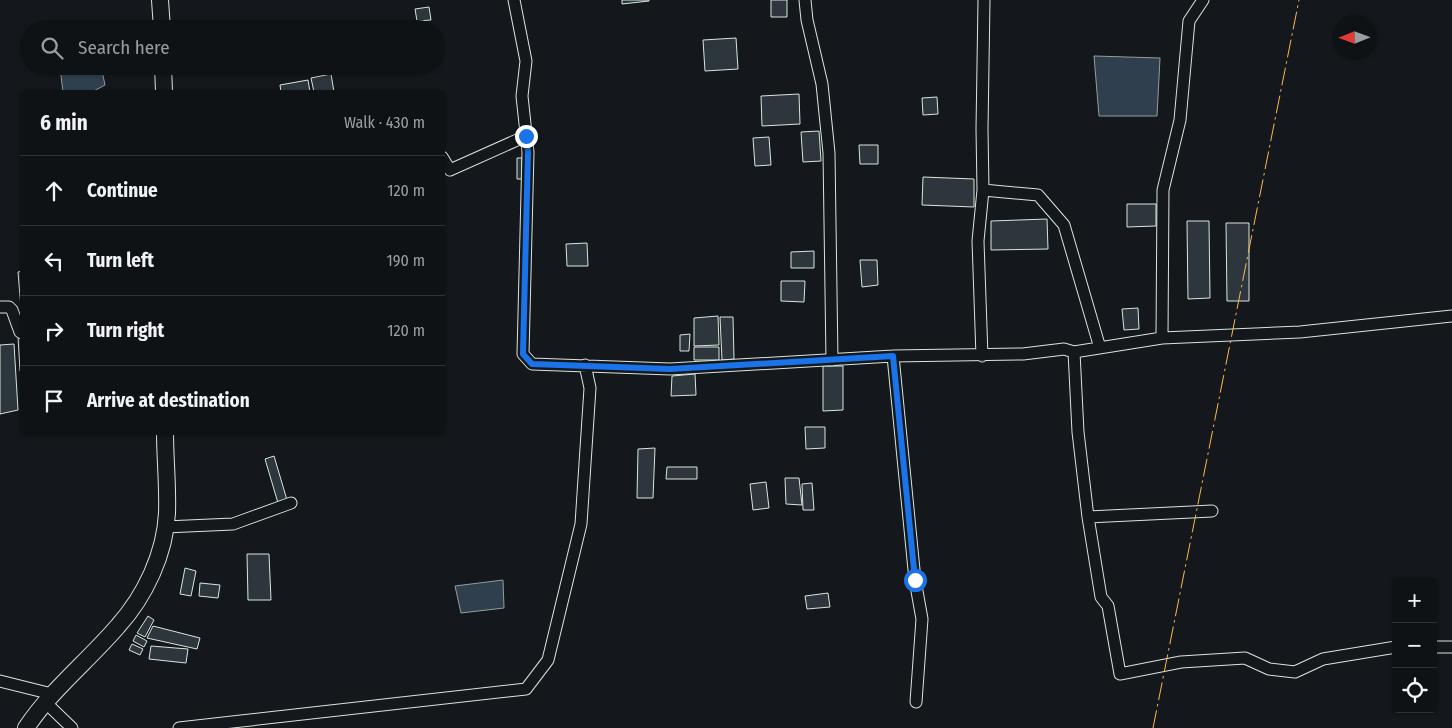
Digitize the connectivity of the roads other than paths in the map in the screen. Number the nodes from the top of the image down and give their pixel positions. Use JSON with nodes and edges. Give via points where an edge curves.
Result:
{"nodes":[{"id":1,"x":160,"y":0,"type":"edge"},
{"id":2,"x":514,"y":0,"type":"edge"},
{"id":3,"x":805,"y":0,"type":"edge"},
{"id":4,"x":984,"y":0,"type":"edge"},
{"id":5,"x":1204,"y":0,"type":"edge"},
{"id":6,"x":161,"y":20,"type":"edge"},
{"id":7,"x":163,"y":75,"type":"edge"},
{"id":8,"x":164,"y":90,"type":"edge"},
{"id":9,"x":526,"y":136,"type":"junction"},
{"id":10,"x":445,"y":162,"type":"edge"},
{"id":11,"x":983,"y":190,"type":"junction"},
{"id":12,"x":0,"y":307,"type":"edge"},
{"id":13,"x":1452,"y":316,"type":"edge"},
{"id":14,"x":20,"y":332,"type":"edge"},
{"id":15,"x":1162,"y":338,"type":"junction"},
{"id":16,"x":1100,"y":348,"type":"junction"},
{"id":17,"x":1074,"y":352,"type":"junction"},
{"id":18,"x":893,"y":356,"type":"junction"},
{"id":19,"x":982,"y":356,"type":"junction"},
{"id":20,"x":832,"y":360,"type":"junction"},
{"id":21,"x":584,"y":365,"type":"junction"},
{"id":22,"x":165,"y":435,"type":"edge"},
{"id":23,"x":291,"y":503,"type":"dead end"},
{"id":24,"x":1212,"y":511,"type":"dead end"},
{"id":25,"x":1088,"y":517,"type":"junction"},
{"id":26,"x":165,"y":527,"type":"junction"},
{"id":27,"x":1437,"y":647,"type":"edge"},
{"id":28,"x":1452,"y":647,"type":"edge"},
{"id":29,"x":1392,"y":648,"type":"edge"},
{"id":30,"x":0,"y":681,"type":"edge"},
{"id":31,"x":45,"y":702,"type":"junction"},
{"id":32,"x":916,"y":702,"type":"dead end"},
{"id":33,"x":26,"y":728,"type":"edge"},
{"id":34,"x":72,"y":728,"type":"edge"},
{"id":35,"x":180,"y":728,"type":"edge"}],
"edges":[{"from":1,"to":6,"type":"main road"},
{"from":2,"to":9,"type":"street","via":[[526,61],[522,96]]},
{"from":3,"to":20,"type":"street","via":[[822,84],[829,153]]},
{"from":4,"to":11,"type":"street"},
{"from":5,"to":15,"type":"street","via":[[1189,21],[1180,120],[1163,190]]},
{"from":7,"to":8,"type":"main road"},
{"from":9,"to":10,"type":"street","via":[[450,170]]},
{"from":9,"to":21,"type":"street","via":[[523,354],[532,364]]},
{"from":11,"to":16,"type":"street","via":[[1038,195],[1064,224]]},
{"from":11,"to":19,"type":"street","via":[[978,241]]},
{"from":12,"to":14,"type":"street","via":[[12,310]]},
{"from":13,"to":15,"type":"street","via":[[1300,332]]},
{"from":15,"to":16,"type":"street"},
{"from":16,"to":17,"type":"street"},
{"from":17,"to":19,"type":"street","via":[[1064,349]]},
{"from":17,"to":25,"type":"street","via":[[1078,432]]},
{"from":18,"to":19,"type":"street"},
{"from":18,"to":20,"type":"street"},
{"from":18,"to":32,"type":"street","via":[[912,554],[922,619]]},
{"from":20,"to":21,"type":"street","via":[[670,369]]},
{"from":21,"to":35,"type":"street","via":[[590,388],[581,524],[548,660],[526,689]]},
{"from":22,"to":26,"type":"main road"},
{"from":23,"to":26,"type":"street","via":[[233,524]]},
{"from":24,"to":25,"type":"street"},
{"from":25,"to":29,"type":"street","via":[[1101,597],[1108,606],[1120,674],[1181,662],[1246,658],[1269,669],[1295,672],[1323,659]]},
{"from":26,"to":31,"type":"main road","via":[[146,588],[119,626]]},
{"from":27,"to":28,"type":"street"},
{"from":30,"to":31,"type":"street"},
{"from":31,"to":33,"type":"main road"},
{"from":31,"to":34,"type":"street"}]}
